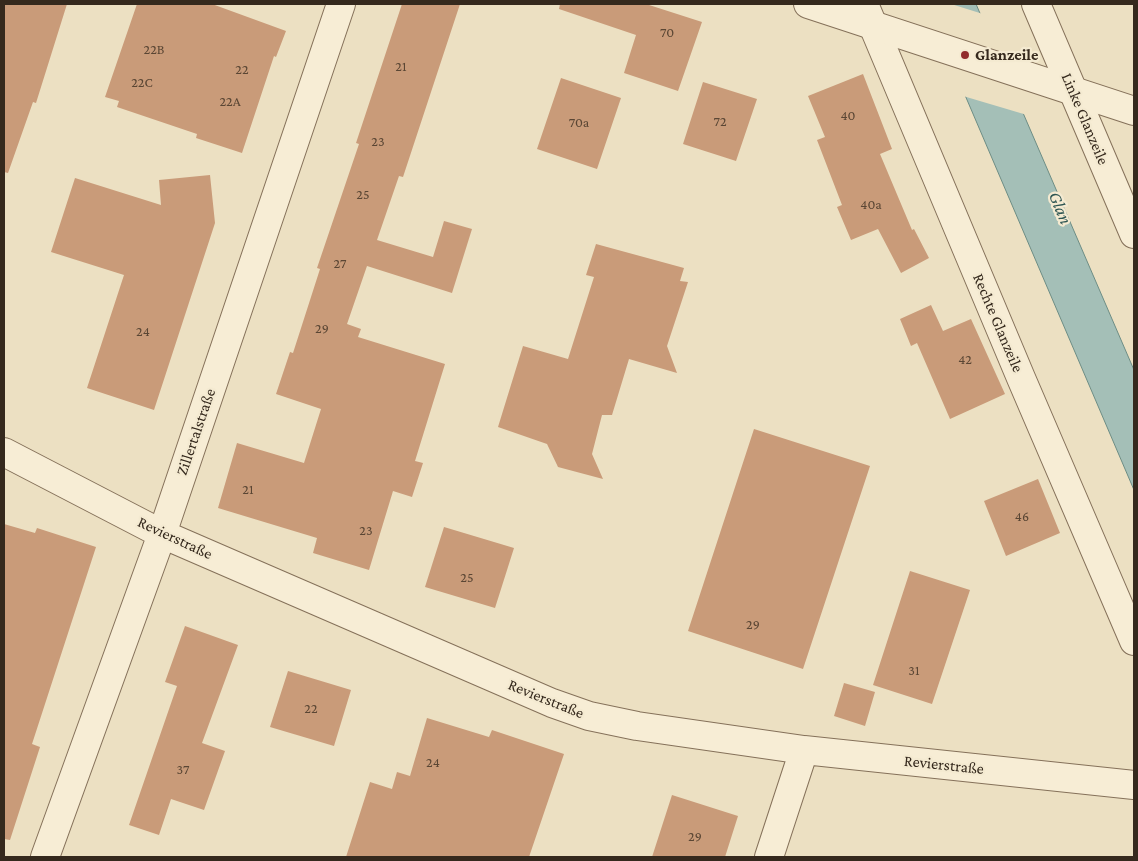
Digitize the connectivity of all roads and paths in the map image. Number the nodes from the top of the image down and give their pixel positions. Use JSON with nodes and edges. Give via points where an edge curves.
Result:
{"nodes":[{"id":1,"x":341,"y":4,"type":"edge"},
{"id":2,"x":808,"y":4,"type":"edge"},
{"id":3,"x":1036,"y":4,"type":"edge"},
{"id":4,"x":869,"y":15,"type":"edge"},
{"id":5,"x":1062,"y":86,"type":"junction"},
{"id":6,"x":1134,"y":111,"type":"edge"},
{"id":7,"x":1134,"y":234,"type":"edge"},
{"id":8,"x":4,"y":452,"type":"edge"},
{"id":9,"x":162,"y":534,"type":"junction"},
{"id":10,"x":1134,"y":641,"type":"edge"},
{"id":11,"x":804,"y":750,"type":"junction"},
{"id":12,"x":1134,"y":785,"type":"edge"},
{"id":13,"x":45,"y":857,"type":"edge"},
{"id":14,"x":769,"y":857,"type":"edge"}],
"edges":[{"from":1,"to":9,"type":"street","name":"Zillertalstraße"},
{"from":2,"to":4,"type":"street"},
{"from":3,"to":5,"type":"street","name":"Linke Glanzeile"},
{"from":4,"to":5,"type":"street","via":[[902,35]]},
{"from":4,"to":10,"type":"street","name":"Rechte Glanzeile"},
{"from":5,"to":6,"type":"street"},
{"from":5,"to":7,"type":"street","name":"Linke Glanzeile"},
{"from":8,"to":9,"type":"street","name":"Revierstraße"},
{"from":9,"to":11,"type":"street","name":"Revierstraße","via":[[552,703],[589,716]]},
{"from":9,"to":13,"type":"street","name":"Zillertalstraße"},
{"from":11,"to":12,"type":"street","name":"Revierstraße"},
{"from":11,"to":14,"type":"street"}]}
